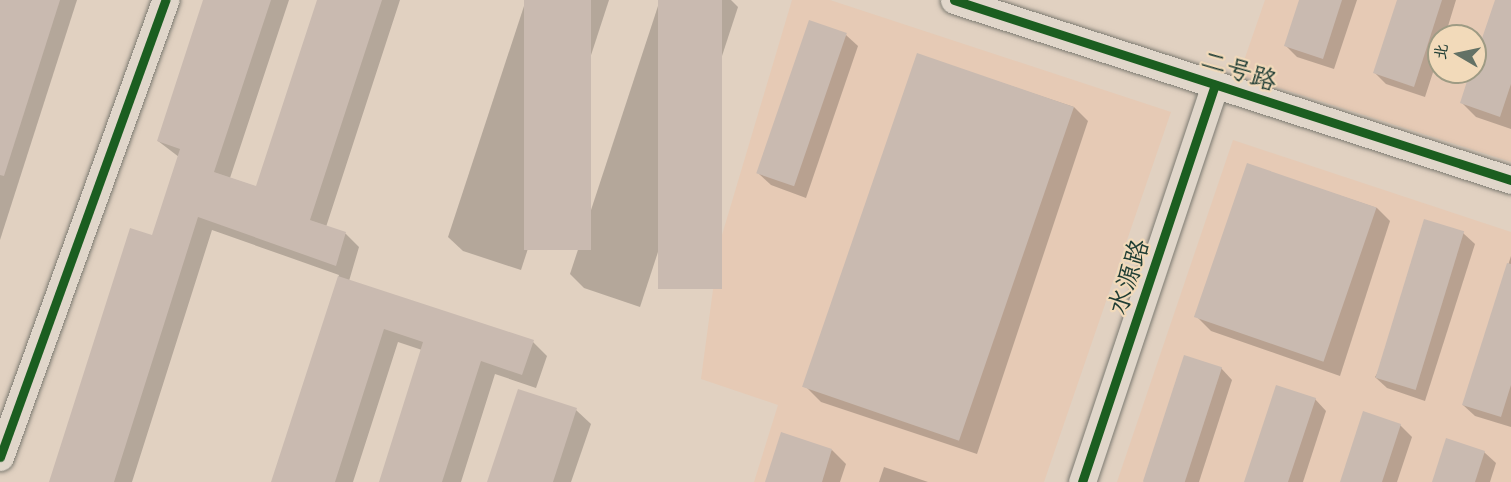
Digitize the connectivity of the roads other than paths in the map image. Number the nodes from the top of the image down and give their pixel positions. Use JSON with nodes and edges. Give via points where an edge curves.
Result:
{"nodes":[{"id":1,"x":165,"y":0,"type":"edge"},
{"id":2,"x":954,"y":0,"type":"edge"},
{"id":3,"x":1215,"y":85,"type":"junction"},
{"id":4,"x":1511,"y":180,"type":"edge"},
{"id":5,"x":0,"y":457,"type":"edge"},
{"id":6,"x":1082,"y":482,"type":"edge"}],
"edges":[{"from":1,"to":5,"type":"street"},
{"from":2,"to":3,"type":"street","name":"二号路"},
{"from":3,"to":4,"type":"street","name":"二号路"},
{"from":3,"to":6,"type":"street","name":"水源路"}]}
